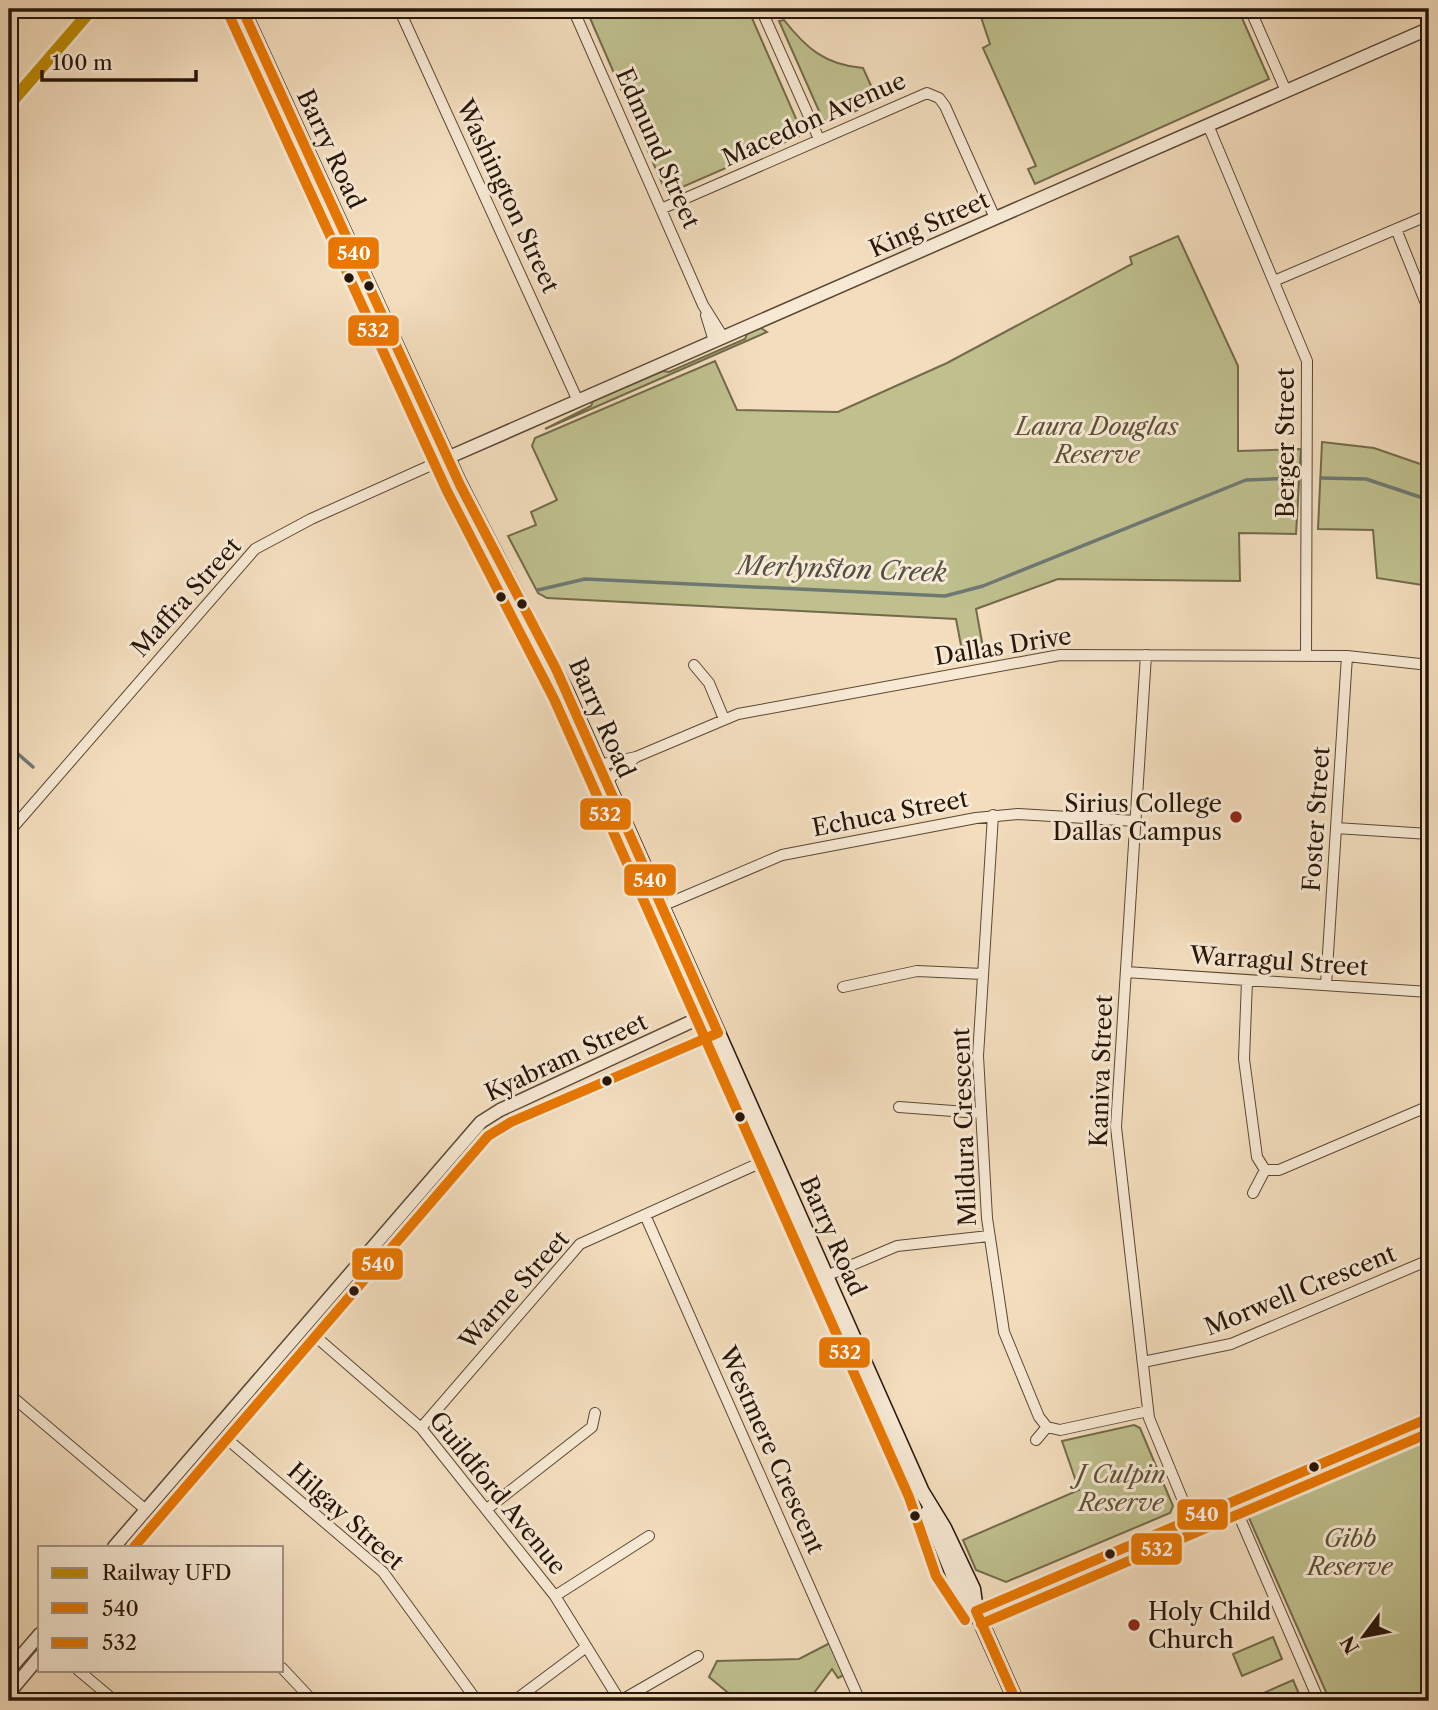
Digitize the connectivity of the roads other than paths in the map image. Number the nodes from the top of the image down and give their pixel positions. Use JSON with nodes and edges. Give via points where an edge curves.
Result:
{"nodes":[{"id":1,"x":242,"y":9,"type":"edge"},
{"id":2,"x":399,"y":9,"type":"edge"},
{"id":3,"x":573,"y":9,"type":"edge"},
{"id":4,"x":761,"y":9,"type":"edge"},
{"id":5,"x":1250,"y":9,"type":"edge"},
{"id":6,"x":1429,"y":30,"type":"edge"},
{"id":7,"x":1286,"y":91,"type":"junction"},
{"id":8,"x":1208,"y":125,"type":"junction"},
{"id":9,"x":819,"y":139,"type":"junction"},
{"id":10,"x":661,"y":209,"type":"junction"},
{"id":11,"x":1429,"y":215,"type":"edge"},
{"id":12,"x":995,"y":218,"type":"junction"},
{"id":13,"x":1396,"y":229,"type":"junction"},
{"id":14,"x":1274,"y":281,"type":"junction"},
{"id":15,"x":1429,"y":311,"type":"edge"},
{"id":16,"x":718,"y":339,"type":"junction"},
{"id":17,"x":578,"y":401,"type":"junction"},
{"id":18,"x":447,"y":458,"type":"junction"},
{"id":19,"x":1146,"y":655,"type":"junction"},
{"id":20,"x":1306,"y":655,"type":"junction"},
{"id":21,"x":1347,"y":656,"type":"junction"},
{"id":22,"x":1429,"y":665,"type":"edge"},
{"id":23,"x":694,"y":666,"type":"dead end"},
{"id":24,"x":724,"y":719,"type":"junction"},
{"id":25,"x":636,"y":757,"type":"junction"},
{"id":26,"x":599,"y":765,"type":"junction"},
{"id":27,"x":607,"y":782,"type":"junction"},
{"id":28,"x":993,"y":815,"type":"junction"},
{"id":29,"x":1136,"y":821,"type":"junction"},
{"id":30,"x":1336,"y":828,"type":"junction"},
{"id":31,"x":9,"y":832,"type":"edge"},
{"id":32,"x":1429,"y":834,"type":"edge"},
{"id":33,"x":662,"y":906,"type":"junction"},
{"id":34,"x":1126,"y":972,"type":"junction"},
{"id":35,"x":983,"y":974,"type":"junction"},
{"id":36,"x":1247,"y":981,"type":"junction"},
{"id":37,"x":1326,"y":985,"type":"junction"},
{"id":38,"x":843,"y":987,"type":"dead end"},
{"id":39,"x":1429,"y":992,"type":"edge"},
{"id":40,"x":710,"y":1013,"type":"junction"},
{"id":41,"x":718,"y":1033,"type":"junction"},
{"id":42,"x":1429,"y":1106,"type":"edge"},
{"id":43,"x":899,"y":1107,"type":"dead end"},
{"id":44,"x":980,"y":1113,"type":"junction"},
{"id":45,"x":452,"y":1154,"type":"junction"},
{"id":46,"x":773,"y":1157,"type":"junction"},
{"id":47,"x":464,"y":1163,"type":"junction"},
{"id":48,"x":1265,"y":1170,"type":"junction"},
{"id":49,"x":1253,"y":1193,"type":"dead end"},
{"id":50,"x":645,"y":1215,"type":"junction"},
{"id":51,"x":989,"y":1236,"type":"junction"},
{"id":52,"x":1429,"y":1260,"type":"edge"},
{"id":53,"x":826,"y":1276,"type":"junction"},
{"id":54,"x":304,"y":1327,"type":"junction"},
{"id":55,"x":315,"y":1336,"type":"junction"},
{"id":56,"x":1143,"y":1362,"type":"junction"},
{"id":57,"x":9,"y":1394,"type":"edge"},
{"id":58,"x":1148,"y":1411,"type":"junction"},
{"id":59,"x":595,"y":1413,"type":"dead end"},
{"id":60,"x":1429,"y":1418,"type":"edge"},
{"id":61,"x":1048,"y":1427,"type":"junction"},
{"id":62,"x":421,"y":1428,"type":"junction"},
{"id":63,"x":227,"y":1439,"type":"junction"},
{"id":64,"x":1036,"y":1440,"type":"dead end"},
{"id":65,"x":1233,"y":1502,"type":"junction"},
{"id":66,"x":487,"y":1509,"type":"junction"},
{"id":67,"x":146,"y":1510,"type":"junction"},
{"id":68,"x":1191,"y":1520,"type":"junction"},
{"id":69,"x":131,"y":1528,"type":"junction"},
{"id":70,"x":649,"y":1536,"type":"dead end"},
{"id":71,"x":115,"y":1546,"type":"edge"},
{"id":72,"x":139,"y":1546,"type":"edge"},
{"id":73,"x":555,"y":1595,"type":"junction"},
{"id":74,"x":976,"y":1611,"type":"junction"},
{"id":75,"x":38,"y":1635,"type":"edge"},
{"id":76,"x":585,"y":1648,"type":"junction"},
{"id":77,"x":698,"y":1656,"type":"dead end"},
{"id":78,"x":38,"y":1658,"type":"edge"},
{"id":79,"x":12,"y":1667,"type":"edge"},
{"id":80,"x":284,"y":1670,"type":"edge"},
{"id":81,"x":26,"y":1672,"type":"junction"},
{"id":82,"x":80,"y":1672,"type":"edge"},
{"id":83,"x":9,"y":1693,"type":"edge"},
{"id":84,"x":115,"y":1701,"type":"edge"},
{"id":85,"x":313,"y":1701,"type":"edge"},
{"id":86,"x":477,"y":1701,"type":"edge"},
{"id":87,"x":514,"y":1701,"type":"edge"},
{"id":88,"x":620,"y":1701,"type":"edge"},
{"id":89,"x":860,"y":1701,"type":"edge"},
{"id":90,"x":1016,"y":1701,"type":"edge"},
{"id":91,"x":1319,"y":1701,"type":"edge"}],
"edges":[{"from":1,"to":18,"type":"main road","name":"Barry Road"},
{"from":2,"to":17,"type":"street","name":"Washington Street"},
{"from":3,"to":10,"type":"street","name":"Edmund Street"},
{"from":4,"to":9,"type":"street"},
{"from":5,"to":7,"type":"street"},
{"from":6,"to":7,"type":"street","name":"King Street"},
{"from":7,"to":8,"type":"street","name":"King Street"},
{"from":8,"to":12,"type":"street","name":"King Street"},
{"from":8,"to":14,"type":"street","name":"Berger Street"},
{"from":9,"to":10,"type":"street","name":"Macedon Avenue"},
{"from":9,"to":12,"type":"street","name":"Macedon Avenue","via":[[920,95],[935,95],[945,106]]},
{"from":10,"to":16,"type":"street","name":"Edmund Street"},
{"from":11,"to":13,"type":"street"},
{"from":12,"to":16,"type":"street","name":"King Street"},
{"from":13,"to":14,"type":"street"},
{"from":13,"to":15,"type":"street"},
{"from":14,"to":20,"type":"street","name":"Berger Street","via":[[1307,361]]},
{"from":16,"to":17,"type":"street","name":"King Street"},
{"from":17,"to":18,"type":"street","name":"King Street"},
{"from":18,"to":26,"type":"main road","name":"Barry Road","via":[[556,669]]},
{"from":18,"to":31,"type":"street","name":"Maffra Street","via":[[255,549]]},
{"from":19,"to":20,"type":"street","name":"Dallas Drive"},
{"from":19,"to":24,"type":"street","name":"Dallas Drive","via":[[1060,655]]},
{"from":19,"to":29,"type":"street","name":"Kaniva Street"},
{"from":20,"to":21,"type":"street","name":"Dallas Drive"},
{"from":21,"to":22,"type":"street","name":"Dallas Drive"},
{"from":21,"to":30,"type":"street","name":"Foster Street"},
{"from":23,"to":24,"type":"street","via":[[709,683]]},
{"from":24,"to":25,"type":"street","name":"Dallas Drive"},
{"from":25,"to":26,"type":"street","name":"Dallas Drive"},
{"from":25,"to":27,"type":"street","name":"Dallas Drive"},
{"from":26,"to":27,"type":"main road","name":"Barry Road"},
{"from":27,"to":33,"type":"main road","name":"Barry Road"},
{"from":28,"to":29,"type":"street","name":"Echuca Street"},
{"from":28,"to":33,"type":"street","name":"Echuca Street","via":[[782,855]]},
{"from":28,"to":35,"type":"street","name":"Mildura Crescent"},
{"from":29,"to":34,"type":"street","name":"Kaniva Street"},
{"from":30,"to":32,"type":"street"},
{"from":30,"to":37,"type":"street","name":"Foster Street"},
{"from":33,"to":40,"type":"main road","name":"Barry Road"},
{"from":34,"to":36,"type":"street","name":"Warragul Street"},
{"from":34,"to":56,"type":"street","name":"Kaniva Street","via":[[1116,1127]]},
{"from":35,"to":38,"type":"street","via":[[917,971]]},
{"from":35,"to":44,"type":"street","name":"Mildura Crescent"},
{"from":36,"to":37,"type":"street","name":"Warragul Street"},
{"from":36,"to":48,"type":"street","via":[[1244,1059],[1257,1157]]},
{"from":37,"to":39,"type":"street","name":"Warragul Street"},
{"from":40,"to":41,"type":"main road","name":"Barry Road"},
{"from":40,"to":45,"type":"street","name":"Kyabram Street","via":[[500,1110],[481,1122]]},
{"from":41,"to":46,"type":"main road","name":"Barry Road"},
{"from":41,"to":47,"type":"street","name":"Kyabram Street","via":[[502,1126]]},
{"from":42,"to":48,"type":"street","via":[[1279,1170]]},
{"from":43,"to":44,"type":"street"},
{"from":44,"to":51,"type":"street","name":"Mildura Crescent"},
{"from":45,"to":47,"type":"street"},
{"from":45,"to":54,"type":"street","name":"Kyabram Street"},
{"from":46,"to":50,"type":"street","name":"Warne Street"},
{"from":46,"to":53,"type":"main road","name":"Barry Road"},
{"from":47,"to":55,"type":"street","name":"Kyabram Street"},
{"from":48,"to":49,"type":"street"},
{"from":50,"to":62,"type":"street","name":"Warne Street","via":[[580,1244]]},
{"from":50,"to":89,"type":"street","name":"Westmere Crescent"},
{"from":51,"to":53,"type":"street","via":[[897,1246]]},
{"from":51,"to":61,"type":"street","name":"Mildura Crescent","via":[[1006,1340],[1039,1417]]},
{"from":52,"to":56,"type":"street","name":"Morwell Crescent","via":[[1231,1345]]},
{"from":53,"to":74,"type":"main road","name":"Barry Road","via":[[922,1492],[972,1589]]},
{"from":54,"to":55,"type":"street"},
{"from":54,"to":67,"type":"street","name":"Kyabram Street"},
{"from":55,"to":62,"type":"street","name":"Guildford Avenue"},
{"from":55,"to":63,"type":"street","name":"Kyabram Street"},
{"from":56,"to":58,"type":"street","name":"Kaniva Street"},
{"from":57,"to":67,"type":"street"},
{"from":58,"to":61,"type":"street","via":[[1060,1430]]},
{"from":58,"to":68,"type":"street","name":"Kaniva Street"},
{"from":59,"to":66,"type":"street","via":[[592,1427]]},
{"from":60,"to":65,"type":"street"},
{"from":61,"to":64,"type":"street"},
{"from":62,"to":66,"type":"street","name":"Guildford Avenue"},
{"from":63,"to":72,"type":"street","name":"Kyabram Street"},
{"from":63,"to":86,"type":"street","name":"Hilgay Street","via":[[383,1572]]},
{"from":65,"to":68,"type":"street"},
{"from":65,"to":91,"type":"street"},
{"from":66,"to":73,"type":"street","name":"Guildford Avenue"},
{"from":67,"to":69,"type":"street","name":"Kyabram Street"},
{"from":68,"to":74,"type":"street"},
{"from":69,"to":71,"type":"street","name":"Kyabram Street"},
{"from":69,"to":72,"type":"street"},
{"from":70,"to":73,"type":"street"},
{"from":73,"to":76,"type":"street","name":"Guildford Avenue"},
{"from":74,"to":90,"type":"main road","name":"Barry Road"},
{"from":75,"to":79,"type":"street"},
{"from":76,"to":87,"type":"street"},
{"from":76,"to":88,"type":"street","name":"Guildford Avenue"},
{"from":77,"to":88,"type":"street"},
{"from":78,"to":81,"type":"street"},
{"from":79,"to":81,"type":"street"},
{"from":80,"to":85,"type":"street"},
{"from":81,"to":83,"type":"street"},
{"from":82,"to":84,"type":"street"}]}
